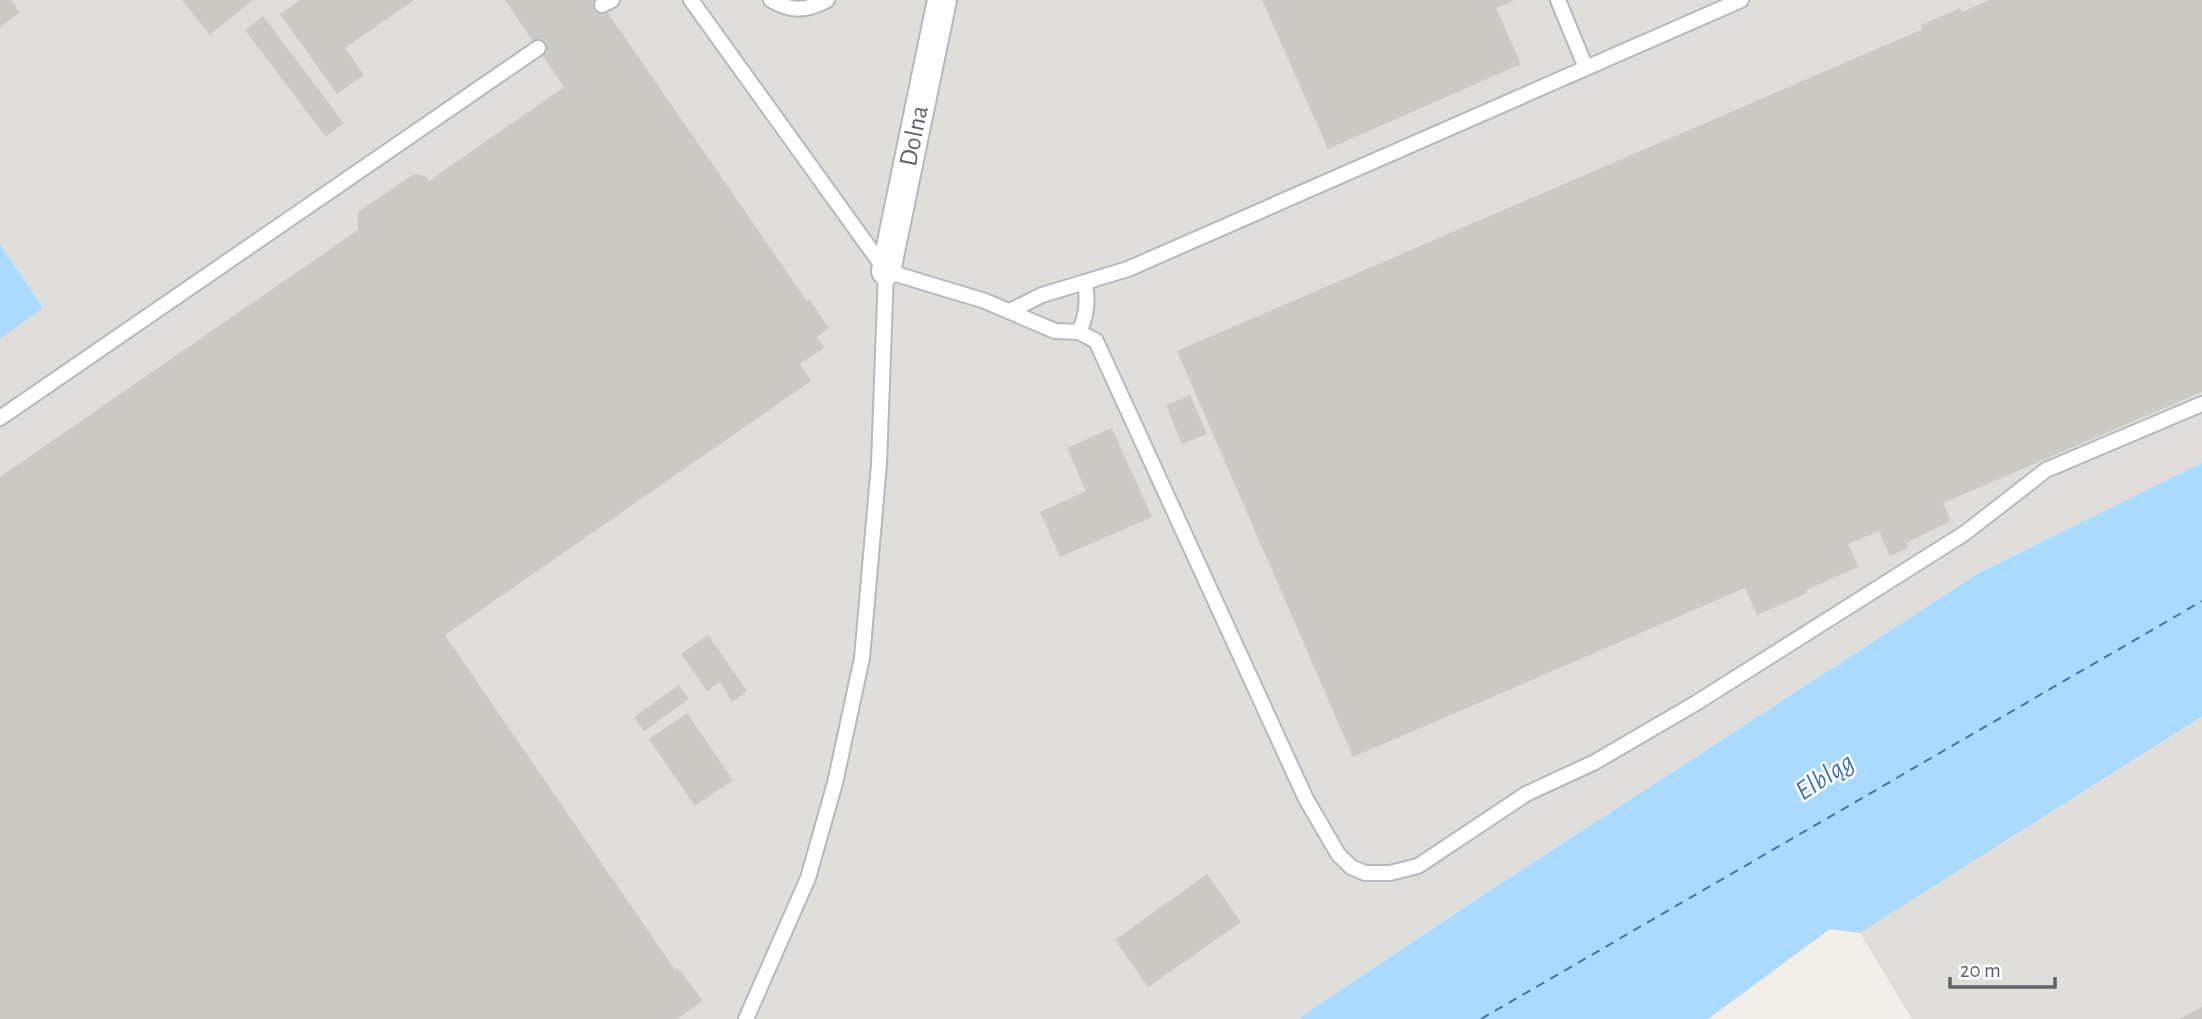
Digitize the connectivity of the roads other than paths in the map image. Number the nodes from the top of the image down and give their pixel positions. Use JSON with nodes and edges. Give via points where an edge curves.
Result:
{"nodes":[{"id":1,"x":691,"y":0,"type":"edge"},
{"id":2,"x":771,"y":0,"type":"edge"},
{"id":3,"x":827,"y":0,"type":"edge"},
{"id":4,"x":942,"y":0,"type":"edge"},
{"id":5,"x":1558,"y":0,"type":"edge"},
{"id":6,"x":1741,"y":0,"type":"edge"},
{"id":7,"x":538,"y":48,"type":"dead end"},
{"id":8,"x":1586,"y":68,"type":"junction"},
{"id":9,"x":886,"y":271,"type":"junction"},
{"id":10,"x":1085,"y":282,"type":"junction"},
{"id":11,"x":1010,"y":311,"type":"junction"},
{"id":12,"x":1079,"y":332,"type":"junction"},
{"id":13,"x":2202,"y":404,"type":"edge"},
{"id":14,"x":0,"y":418,"type":"edge"},
{"id":15,"x":747,"y":1019,"type":"edge"}],
"edges":[{"from":1,"to":9,"type":"lane"},
{"from":2,"to":3,"type":"lane","via":[[798,10]]},
{"from":4,"to":9,"type":"street","name":"Dolna"},
{"from":5,"to":8,"type":"lane"},
{"from":6,"to":8,"type":"lane"},
{"from":7,"to":14,"type":"lane"},
{"from":8,"to":10,"type":"lane","via":[[1128,269]]},
{"from":9,"to":11,"type":"lane"},
{"from":9,"to":15,"type":"lane","via":[[878,464],[862,658],[835,783],[808,878]]},
{"from":10,"to":11,"type":"lane"},
{"from":10,"to":12,"type":"lane","via":[[1086,319]]},
{"from":11,"to":12,"type":"lane","via":[[1055,331]]},
{"from":12,"to":13,"type":"lane","via":[[1096,341],[1306,799],[1338,854],[1365,873],[1418,866],[1526,794],[1595,762],[1965,533],[2046,470]]}]}
